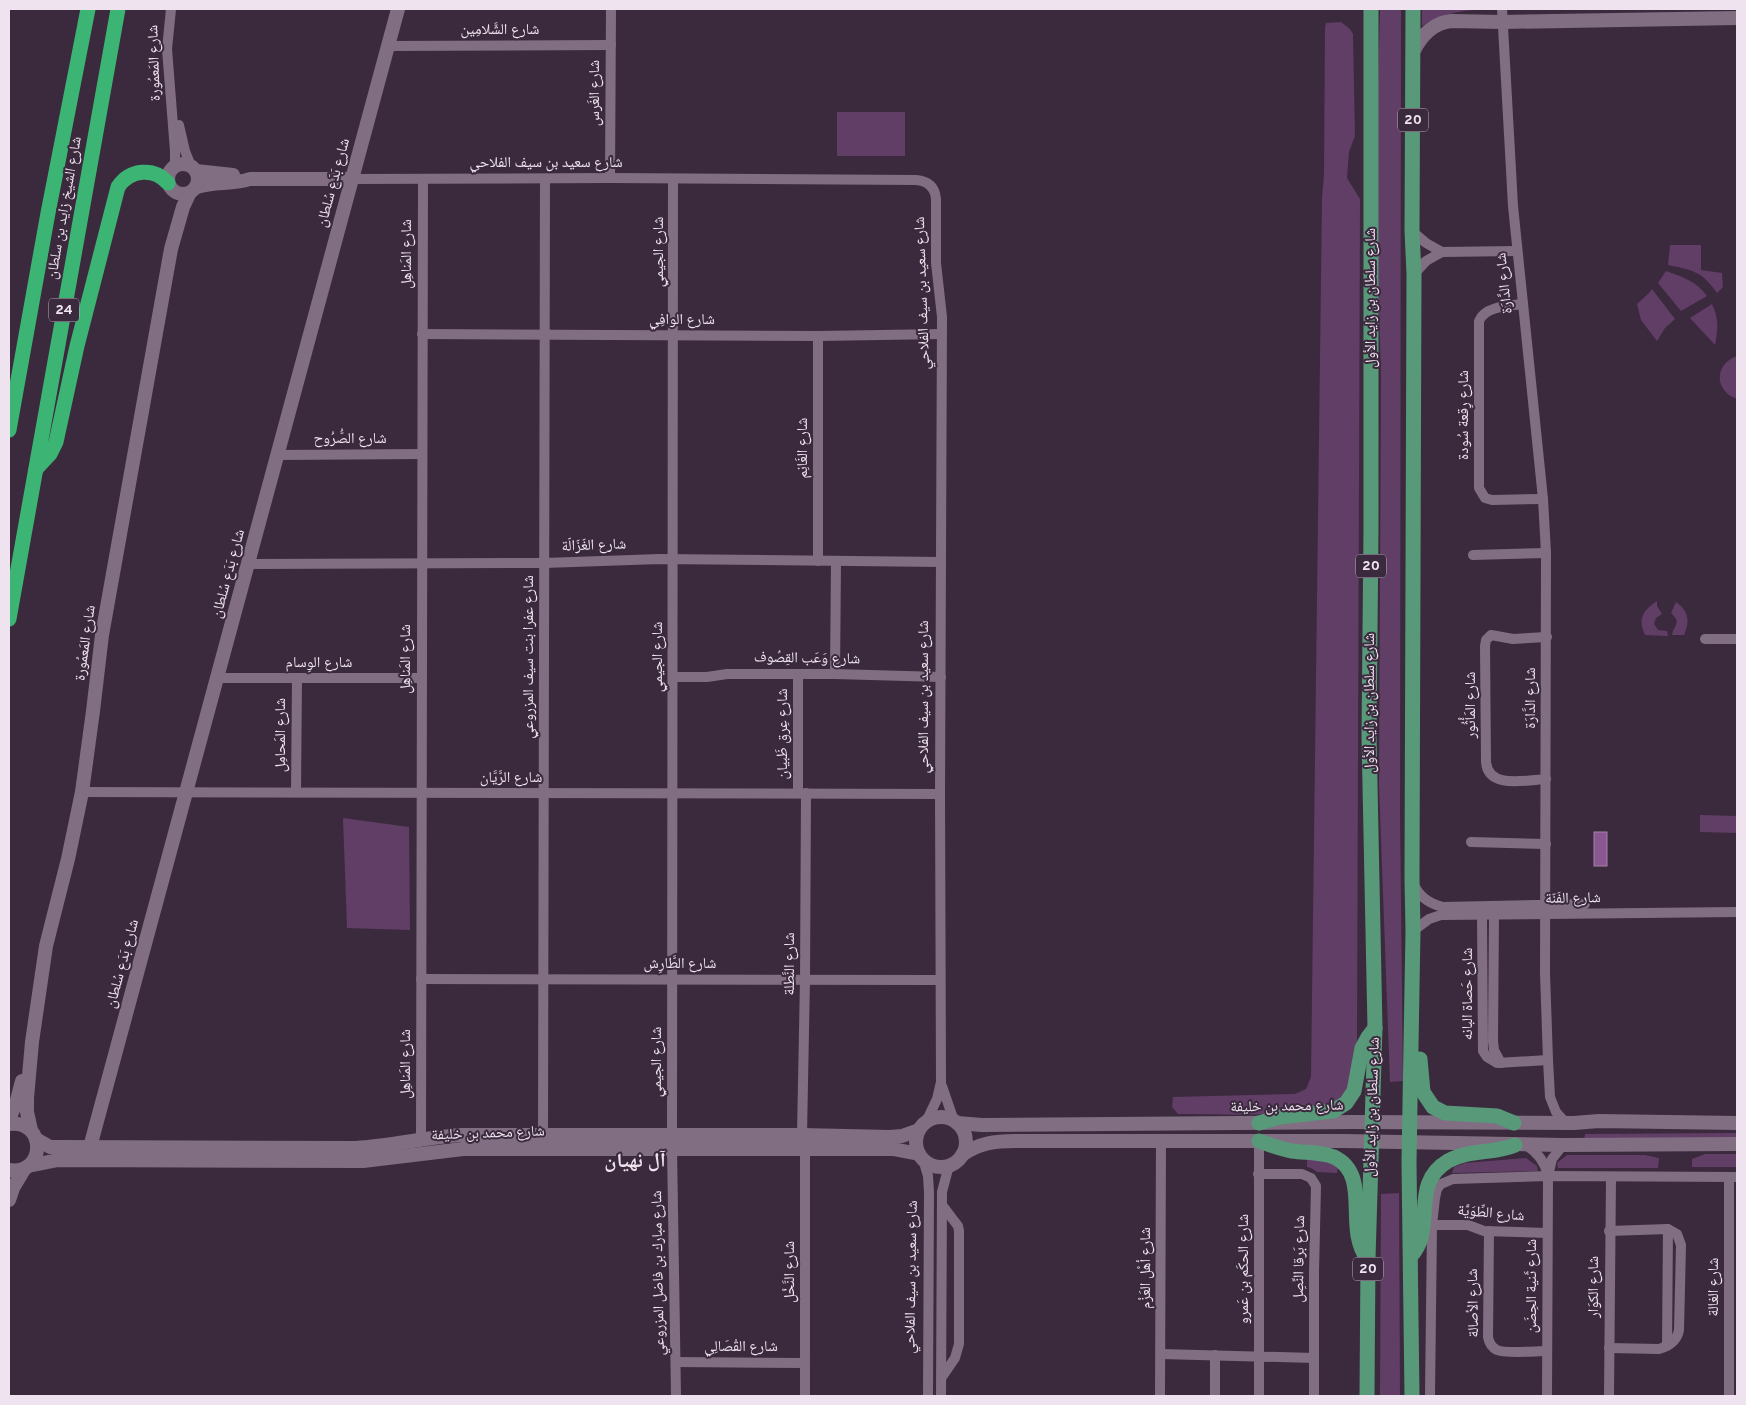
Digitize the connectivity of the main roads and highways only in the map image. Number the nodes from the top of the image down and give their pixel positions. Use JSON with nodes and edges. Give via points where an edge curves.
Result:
{"nodes":[{"id":1,"x":398,"y":9,"type":"edge"},
{"id":2,"x":1371,"y":9,"type":"edge"},
{"id":3,"x":1413,"y":9,"type":"edge"},
{"id":4,"x":87,"y":10,"type":"edge"},
{"id":5,"x":118,"y":12,"type":"edge"},
{"id":6,"x":1502,"y":15,"type":"edge"},
{"id":7,"x":1737,"y":18,"type":"edge"},
{"id":8,"x":1413,"y":52,"type":"junction"},
{"id":9,"x":194,"y":168,"type":"junction"},
{"id":10,"x":250,"y":179,"type":"junction"},
{"id":11,"x":352,"y":180,"type":"junction"},
{"id":12,"x":170,"y":186,"type":"junction"},
{"id":13,"x":193,"y":190,"type":"junction"},
{"id":14,"x":171,"y":248,"type":"junction"},
{"id":15,"x":9,"y":430,"type":"edge"},
{"id":16,"x":36,"y":469,"type":"junction"},
{"id":17,"x":9,"y":619,"type":"edge"},
{"id":18,"x":1375,"y":1028,"type":"junction"},
{"id":19,"x":1411,"y":1032,"type":"junction"},
{"id":20,"x":32,"y":1042,"type":"junction"},
{"id":21,"x":9,"y":1120,"type":"edge"},
{"id":22,"x":955,"y":1122,"type":"junction"},
{"id":23,"x":1373,"y":1122,"type":"junction"},
{"id":24,"x":1411,"y":1122,"type":"junction"},
{"id":25,"x":1448,"y":1122,"type":"junction"},
{"id":26,"x":1259,"y":1123,"type":"junction"},
{"id":27,"x":1514,"y":1123,"type":"junction"},
{"id":28,"x":1737,"y":1123,"type":"edge"},
{"id":29,"x":9,"y":1124,"type":"edge"},
{"id":30,"x":922,"y":1126,"type":"junction"},
{"id":31,"x":33,"y":1134,"type":"junction"},
{"id":32,"x":1259,"y":1141,"type":"junction"},
{"id":33,"x":672,"y":1142,"type":"junction"},
{"id":34,"x":804,"y":1142,"type":"junction"},
{"id":35,"x":1372,"y":1142,"type":"junction"},
{"id":36,"x":1410,"y":1143,"type":"junction"},
{"id":37,"x":1446,"y":1144,"type":"junction"},
{"id":38,"x":1737,"y":1144,"type":"edge"},
{"id":39,"x":1521,"y":1145,"type":"junction"},
{"id":40,"x":90,"y":1147,"type":"junction"},
{"id":41,"x":962,"y":1155,"type":"junction"},
{"id":42,"x":921,"y":1157,"type":"junction"},
{"id":43,"x":27,"y":1167,"type":"junction"},
{"id":44,"x":9,"y":1170,"type":"edge"},
{"id":45,"x":9,"y":1200,"type":"edge"},
{"id":46,"x":1411,"y":1256,"type":"junction"},
{"id":47,"x":1368,"y":1258,"type":"junction"},
{"id":48,"x":1367,"y":1396,"type":"edge"},
{"id":49,"x":1412,"y":1396,"type":"edge"}],
"edges":[{"from":1,"to":11,"type":"main road","name":"شارع بَدَع سُلطان"},
{"from":2,"to":18,"type":"main road","name":"شارع سلطان بن زايد الأول","number":"20","via":[[1369,745]]},
{"from":3,"to":8,"type":"main road","number":"20"},
{"from":4,"to":15,"type":"highway","name":"شارع الشيخ زايد بن سلطان","number":"24"},
{"from":5,"to":16,"type":"highway","name":"شارع الشيخ زايد بن سلطان","number":"24"},
{"from":6,"to":7,"type":"main road"},
{"from":6,"to":8,"type":"main road","via":[[1443,22],[1423,36]]},
{"from":8,"to":19,"type":"main road","number":"20"},
{"from":9,"to":10,"type":"main road","name":"شارع سعيد بن سيف الفلاحي"},
{"from":9,"to":12,"type":"main road","via":[[180,164],[175,167],[170,171]]},
{"from":9,"to":13,"type":"main road","via":[[199,181]]},
{"from":10,"to":11,"type":"main road","name":"شارع سعيد بن سيف الفلاحي"},
{"from":10,"to":13,"type":"main road","name":"شارع سعيد بن سيف الفلاحي","via":[[212,183]]},
{"from":11,"to":40,"type":"main road","name":"شارع بَدَع سُلطان"},
{"from":12,"to":13,"type":"main road","via":[[177,194]]},
{"from":12,"to":14,"type":"main road","name":"شارع المَعمُورة","via":[[174,201]]},
{"from":12,"to":16,"type":"highway","via":[[159,175],[146,172],[130,175],[118,187],[56,442]]},
{"from":13,"to":14,"type":"main road","name":"شارع المَعمُورة","via":[[183,207]]},
{"from":14,"to":20,"type":"main road","name":"شارع المَعمُورة","via":[[102,635],[82,792],[46,946]]},
{"from":16,"to":17,"type":"highway","name":"شارع الشيخ زايد بن سلطان","number":"24"},
{"from":18,"to":23,"type":"main road","name":"شارع سلطان بن زايد الأول","number":"20"},
{"from":18,"to":26,"type":"main road","via":[[1362,1048],[1354,1090],[1346,1103],[1333,1111],[1280,1117]]},
{"from":19,"to":24,"type":"main road","number":"20"},
{"from":19,"to":27,"type":"main road","via":[[1420,1056],[1423,1092],[1433,1107],[1445,1113],[1497,1116]]},
{"from":20,"to":21,"type":"main road","name":"شارع المَعمُورة"},
{"from":20,"to":31,"type":"main road","name":"شارع المَعمُورة","via":[[27,1105]]},
{"from":22,"to":26,"type":"main road","name":"شارع محمد بن خليفة","via":[[982,1125]]},
{"from":22,"to":30,"type":"main road","via":[[940,1117]]},
{"from":22,"to":41,"type":"main road","via":[[964,1135]]},
{"from":23,"to":24,"type":"main road","name":"شارع محمد بن خليفة"},
{"from":23,"to":26,"type":"main road","name":"شارع محمد بن خليفة"},
{"from":23,"to":35,"type":"main road","name":"شارع سلطان بن زايد الأول","number":"20"},
{"from":24,"to":25,"type":"main road","name":"شارع محمد بن خليفة"},
{"from":24,"to":36,"type":"main road","number":"20"},
{"from":25,"to":27,"type":"main road","name":"شارع محمد بن خليفة"},
{"from":25,"to":37,"type":"main road","via":[[1440,1131]]},
{"from":27,"to":28,"type":"main road","name":"شارع محمد بن خليفة"},
{"from":29,"to":31,"type":"main road","name":"شارع محمد بن خليفة","via":[[22,1125]]},
{"from":30,"to":34,"type":"main road","name":"شارع محمد بن خليفة","via":[[902,1136]]},
{"from":30,"to":42,"type":"main road","via":[[916,1142]]},
{"from":31,"to":40,"type":"main road","name":"شارع محمد بن خليفة","via":[[50,1146]]},
{"from":31,"to":43,"type":"main road","via":[[38,1149]]},
{"from":32,"to":35,"type":"main road"},
{"from":32,"to":41,"type":"main road","via":[[996,1141]]},
{"from":32,"to":47,"type":"main road","via":[[1291,1151],[1328,1155],[1344,1164],[1353,1179],[1356,1194],[1357,1237],[1362,1252]]},
{"from":33,"to":34,"type":"main road","name":"شارع محمد بن خليفة"},
{"from":33,"to":40,"type":"main road","name":"شارع محمد بن خليفة","via":[[543,1135],[462,1135],[356,1148]]},
{"from":33,"to":43,"type":"main road","name":"شارع محمد بن خليفة","via":[[464,1149],[364,1161],[58,1160]]},
{"from":34,"to":42,"type":"main road","name":"شارع محمد بن خليفة","via":[[892,1149]]},
{"from":35,"to":36,"type":"main road"},
{"from":35,"to":47,"type":"main road","name":"شارع سلطان بن زايد الأول","number":"20"},
{"from":36,"to":37,"type":"main road"},
{"from":36,"to":46,"type":"main road","number":"20"},
{"from":37,"to":39,"type":"main road"},
{"from":38,"to":39,"type":"main road"},
{"from":39,"to":46,"type":"main road","via":[[1463,1155],[1438,1169],[1425,1193],[1422,1236]]},
{"from":41,"to":42,"type":"main road","via":[[949,1165],[940,1167]]},
{"from":43,"to":44,"type":"main road","name":"شارع محمد بن خليفة"},
{"from":43,"to":45,"type":"main road"},
{"from":46,"to":49,"type":"main road","number":"20"},
{"from":47,"to":48,"type":"main road","name":"شارع سلطان بن زايد الأول","number":"20"}]}
